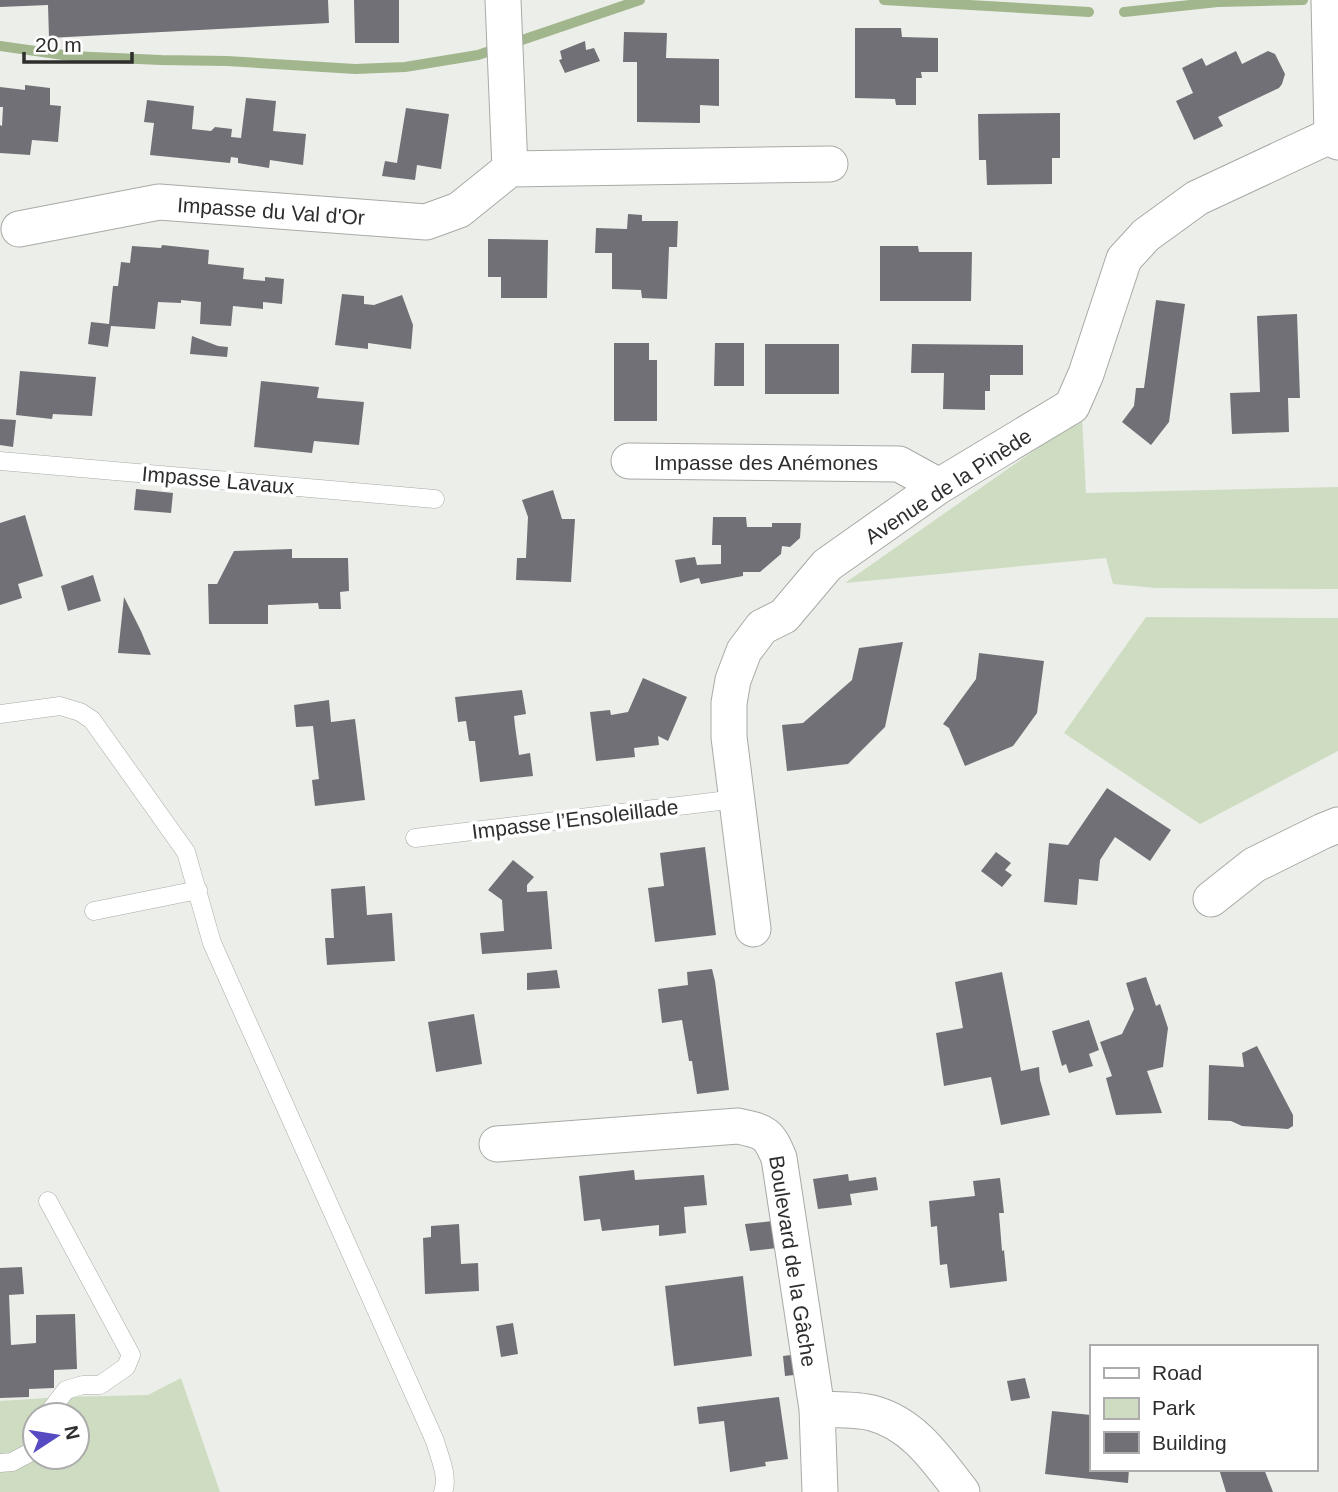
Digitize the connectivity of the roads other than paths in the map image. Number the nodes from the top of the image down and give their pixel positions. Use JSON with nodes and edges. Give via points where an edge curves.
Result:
{"nodes":[{"id":1,"x":1329,"y":16,"type":"edge"},
{"id":2,"x":504,"y":29,"type":"edge"},
{"id":3,"x":1335,"y":139,"type":"edge"},
{"id":4,"x":830,"y":164,"type":"dead end"},
{"id":5,"x":510,"y":169,"type":"junction"},
{"id":6,"x":19,"y":229,"type":"dead end"},
{"id":7,"x":0,"y":461,"type":"edge"},
{"id":8,"x":629,"y":461,"type":"dead end"},
{"id":9,"x":939,"y":486,"type":"junction"},
{"id":10,"x":435,"y":499,"type":"dead end"},
{"id":11,"x":0,"y":714,"type":"edge"},
{"id":12,"x":736,"y":799,"type":"junction"},
{"id":13,"x":1338,"y":825,"type":"edge"},
{"id":14,"x":415,"y":838,"type":"dead end"},
{"id":15,"x":198,"y":890,"type":"junction"},
{"id":16,"x":1211,"y":899,"type":"dead end"},
{"id":17,"x":94,"y":911,"type":"dead end"},
{"id":18,"x":753,"y":929,"type":"dead end"},
{"id":19,"x":498,"y":1144,"type":"dead end"},
{"id":20,"x":48,"y":1201,"type":"dead end"},
{"id":21,"x":58,"y":1401,"type":"edge"},
{"id":22,"x":817,"y":1409,"type":"junction"},
{"id":23,"x":21,"y":1457,"type":"edge"},
{"id":24,"x":0,"y":1463,"type":"edge"},
{"id":25,"x":443,"y":1492,"type":"edge"},
{"id":26,"x":820,"y":1492,"type":"edge"},
{"id":27,"x":962,"y":1492,"type":"edge"}],
"edges":[{"from":1,"to":3,"type":"street","name":"Avenue de la Pinède"},
{"from":2,"to":5,"type":"street"},
{"from":3,"to":9,"type":"street","name":"Avenue de la Pinède","via":[[1198,198],[1146,234],[1124,259],[1072,406]]},
{"from":4,"to":5,"type":"street"},
{"from":5,"to":6,"type":"street","name":"Impasse du Val d'Or","via":[[459,209],[426,222],[159,202]]},
{"from":7,"to":10,"type":"lane","name":"Impasse Lavaux"},
{"from":8,"to":9,"type":"street","name":"Impasse des Anémones","via":[[899,464]]},
{"from":9,"to":12,"type":"street","name":"Avenue de la Pinède","via":[[827,565],[784,616],[762,627],[744,651],[729,703]]},
{"from":11,"to":15,"type":"lane","via":[[60,706],[92,720],[186,852]]},
{"from":12,"to":14,"type":"lane","name":"Impasse l’Ensoleillade"},
{"from":12,"to":18,"type":"street","name":"Avenue de la Pinède"},
{"from":13,"to":16,"type":"street","via":[[1254,865]]},
{"from":15,"to":17,"type":"lane"},
{"from":15,"to":25,"type":"lane","via":[[212,943],[435,1441],[443,1468]]},
{"from":19,"to":22,"type":"street","name":"Boulevard de la Gâche","via":[[738,1126],[758,1130],[771,1139],[779,1158]]},
{"from":20,"to":21,"type":"lane","via":[[131,1355],[126,1367],[100,1385],[66,1390]]},
{"from":22,"to":26,"type":"street","name":"Boulevard de la Gâche"},
{"from":22,"to":27,"type":"street","via":[[872,1413],[899,1424],[923,1443]]},
{"from":23,"to":24,"type":"lane"}]}
